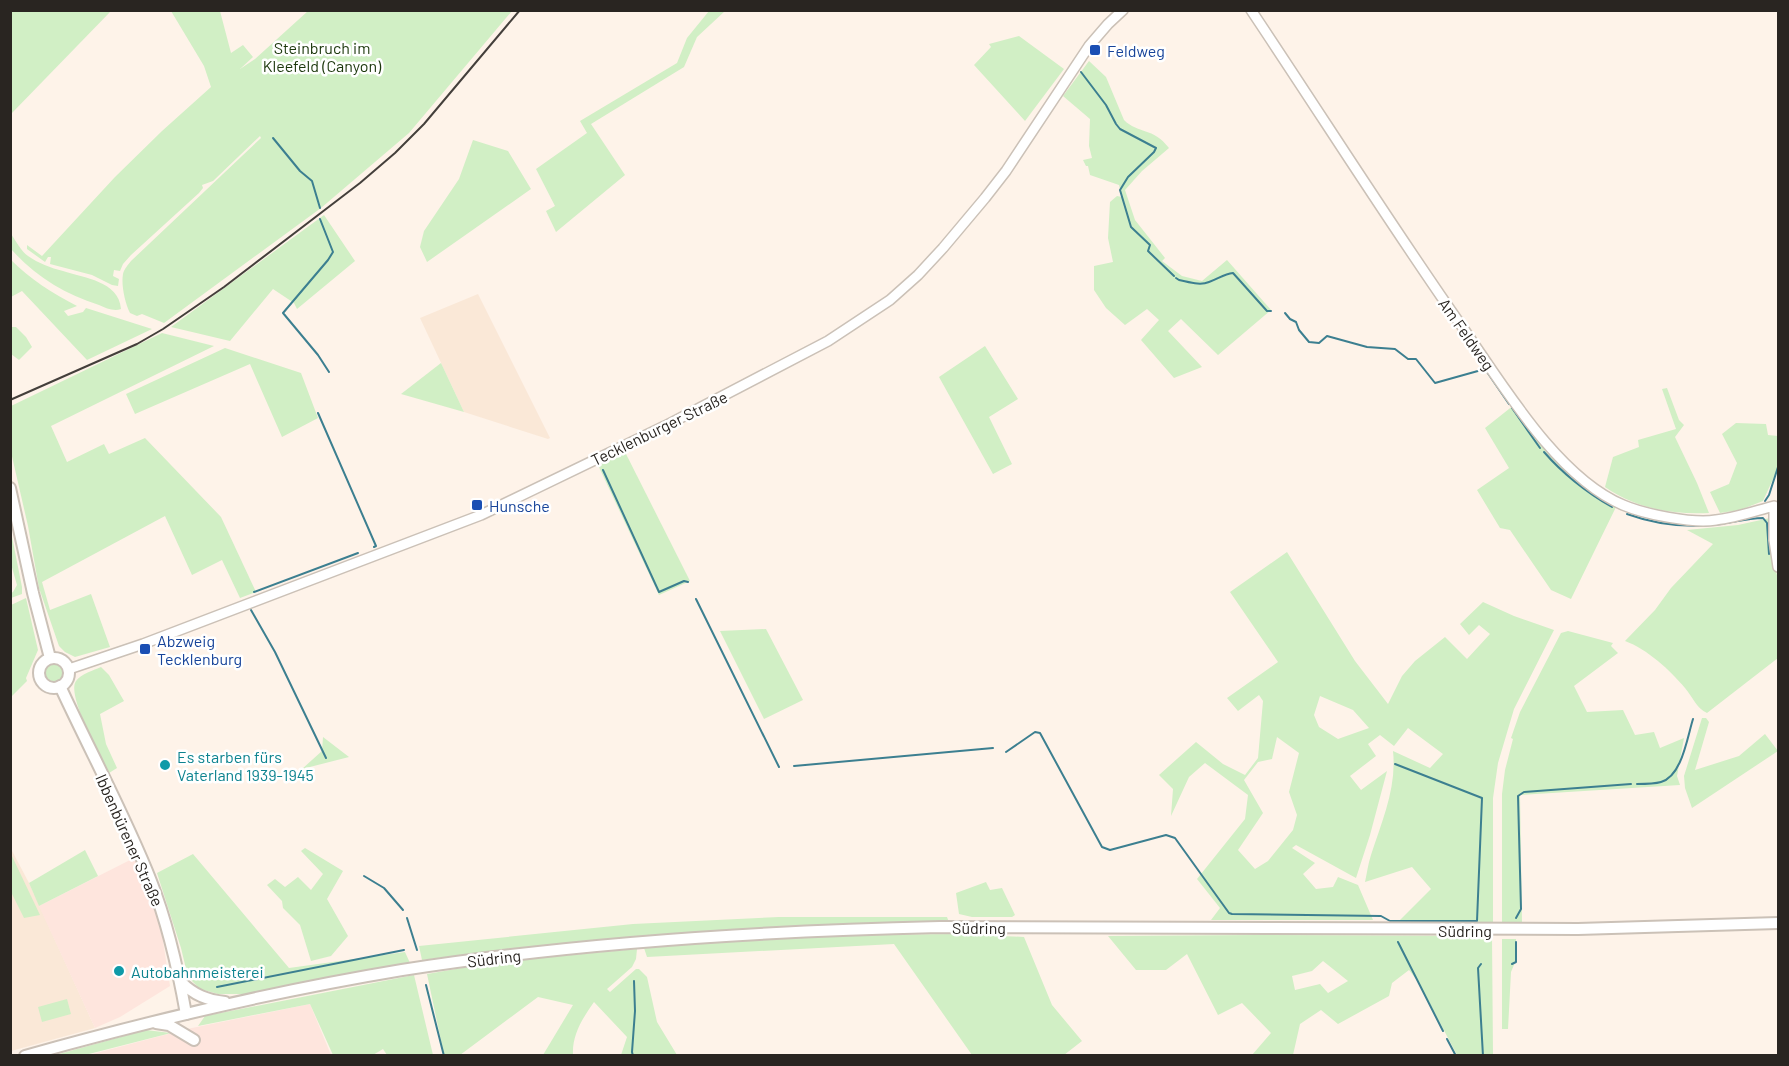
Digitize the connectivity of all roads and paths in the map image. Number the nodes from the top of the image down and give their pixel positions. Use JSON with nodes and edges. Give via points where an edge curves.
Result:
{"nodes":[{"id":1,"x":1123,"y":10,"type":"edge"},
{"id":2,"x":1251,"y":10,"type":"edge"},
{"id":3,"x":10,"y":488,"type":"edge"},
{"id":4,"x":1779,"y":567,"type":"edge"},
{"id":5,"x":50,"y":658,"type":"junction"},
{"id":6,"x":69,"y":669,"type":"junction"},
{"id":7,"x":60,"y":686,"type":"junction"},
{"id":8,"x":1779,"y":922,"type":"edge"},
{"id":9,"x":181,"y":982,"type":"junction"},
{"id":10,"x":231,"y":1003,"type":"junction"},
{"id":11,"x":186,"y":1014,"type":"junction"},
{"id":12,"x":153,"y":1022,"type":"junction"},
{"id":13,"x":194,"y":1040,"type":"dead end"},
{"id":14,"x":25,"y":1056,"type":"edge"}],
"edges":[{"from":1,"to":6,"type":"street","name":"Tecklenburger Straße","via":[[1089,46],[978,207],[918,275],[859,322],[740,388],[483,514]]},
{"from":2,"to":4,"type":"street","name":"Am Feldweg","via":[[1420,267],[1555,454],[1590,486],[1622,505],[1649,514],[1715,521],[1774,506]]},
{"from":3,"to":5,"type":"main road"},
{"from":5,"to":6,"type":"main road","via":[[59,658]]},
{"from":5,"to":7,"type":"main road","via":[[39,670],[41,680],[48,686]]},
{"from":6,"to":7,"type":"main road","via":[[68,678]]},
{"from":7,"to":9,"type":"main road","name":"Ibbenbürener Straße","via":[[151,882]]},
{"from":8,"to":10,"type":"main road","name":"Südring","via":[[1555,930],[839,929],[629,943],[496,957],[402,970]]},
{"from":9,"to":10,"type":"main road","via":[[199,996]]},
{"from":9,"to":11,"type":"main road","name":"Ibbenbürener Straße"},
{"from":10,"to":11,"type":"main road","name":"Südring"},
{"from":11,"to":12,"type":"main road"},
{"from":12,"to":13,"type":"main road"},
{"from":12,"to":14,"type":"main road"}]}
